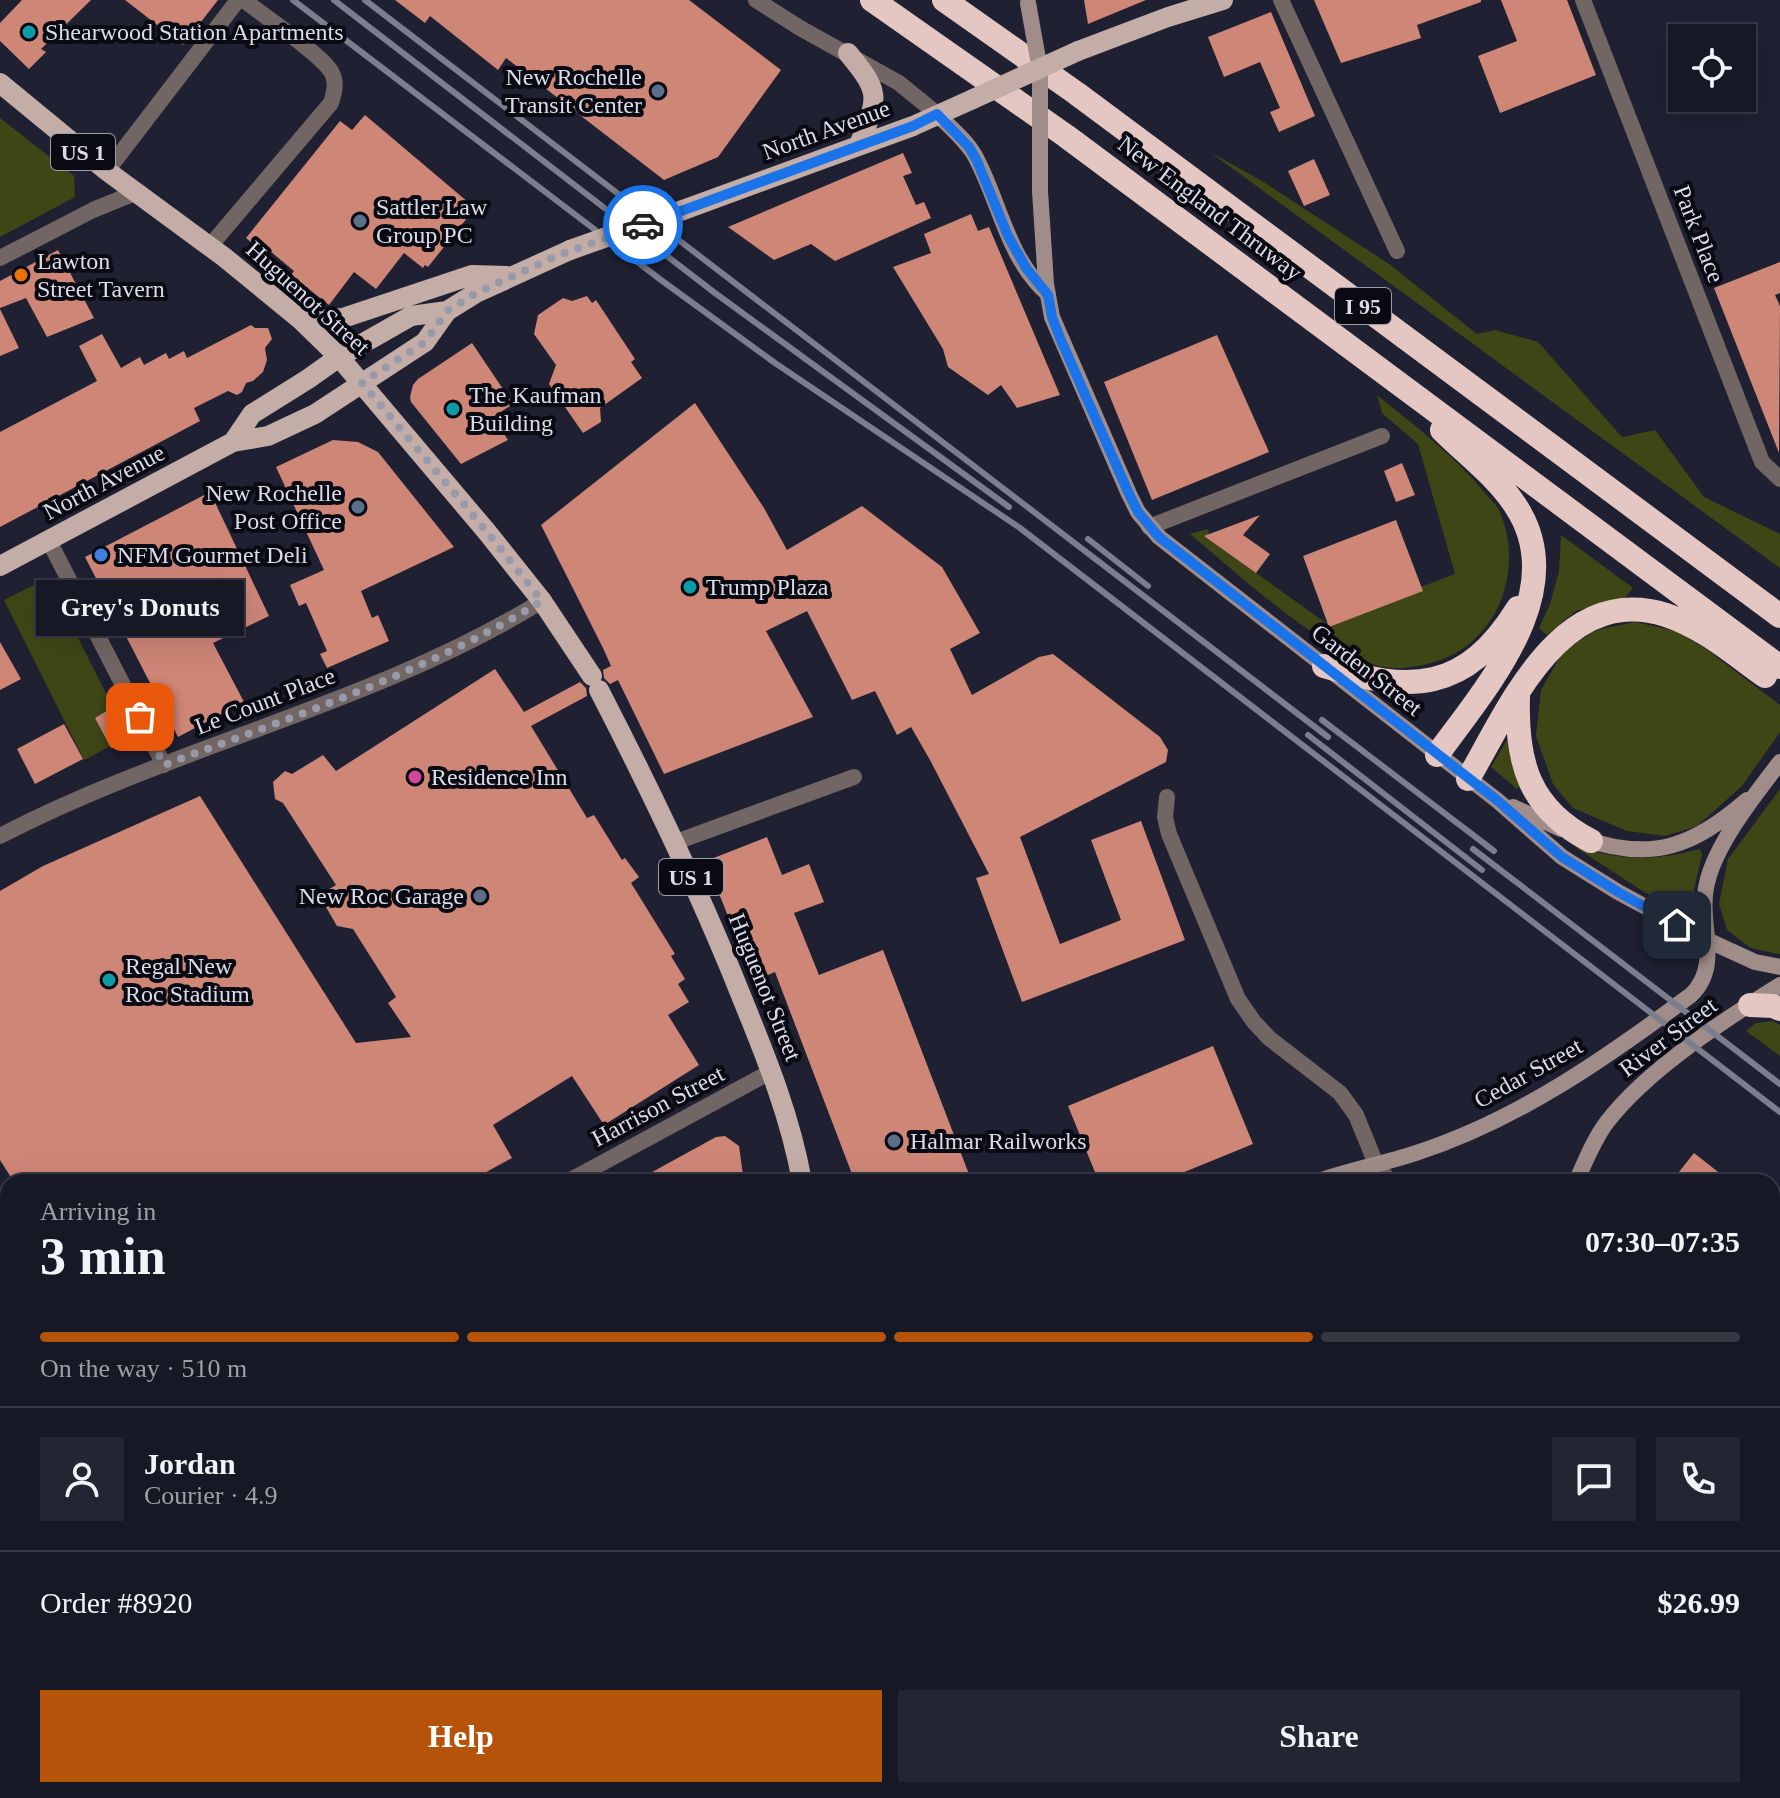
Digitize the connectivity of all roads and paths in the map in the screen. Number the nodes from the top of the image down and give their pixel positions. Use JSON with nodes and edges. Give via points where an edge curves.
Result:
{"nodes":[{"id":1,"x":241,"y":0,"type":"edge"},
{"id":2,"x":756,"y":0,"type":"edge"},
{"id":3,"x":872,"y":0,"type":"edge"},
{"id":4,"x":944,"y":0,"type":"edge"},
{"id":5,"x":1223,"y":0,"type":"edge"},
{"id":6,"x":1281,"y":0,"type":"edge"},
{"id":7,"x":1583,"y":0,"type":"edge"},
{"id":8,"x":1028,"y":2,"type":"edge"},
{"id":9,"x":848,"y":53,"type":"junction"},
{"id":10,"x":1040,"y":70,"type":"junction"},
{"id":11,"x":0,"y":83,"type":"edge"},
{"id":12,"x":937,"y":114,"type":"junction"},
{"id":13,"x":859,"y":145,"type":"junction"},
{"id":14,"x":107,"y":171,"type":"junction"},
{"id":15,"x":137,"y":192,"type":"junction"},
{"id":16,"x":210,"y":246,"type":"junction"},
{"id":17,"x":1397,"y":251,"type":"dead end"},
{"id":18,"x":0,"y":258,"type":"edge"},
{"id":19,"x":511,"y":276,"type":"junction"},
{"id":20,"x":1048,"y":295,"type":"junction"},
{"id":21,"x":447,"y":311,"type":"junction"},
{"id":22,"x":301,"y":320,"type":"junction"},
{"id":23,"x":339,"y":357,"type":"junction"},
{"id":24,"x":1368,"y":359,"type":"junction"},
{"id":25,"x":362,"y":383,"type":"junction"},
{"id":26,"x":1382,"y":436,"type":"dead end"},
{"id":27,"x":233,"y":442,"type":"junction"},
{"id":28,"x":1780,"y":479,"type":"edge"},
{"id":29,"x":1149,"y":527,"type":"junction"},
{"id":30,"x":49,"y":541,"type":"junction"},
{"id":31,"x":0,"y":566,"type":"edge"},
{"id":32,"x":1533,"y":581,"type":"junction"},
{"id":33,"x":542,"y":601,"type":"junction"},
{"id":34,"x":1780,"y":616,"type":"edge"},
{"id":35,"x":1324,"y":666,"type":"junction"},
{"id":36,"x":1776,"y":672,"type":"edge"},
{"id":37,"x":1518,"y":694,"type":"junction"},
{"id":38,"x":1437,"y":755,"type":"junction"},
{"id":39,"x":1780,"y":762,"type":"edge"},
{"id":40,"x":164,"y":765,"type":"junction"},
{"id":41,"x":854,"y":777,"type":"dead end"},
{"id":42,"x":1468,"y":779,"type":"junction"},
{"id":43,"x":1760,"y":788,"type":"junction"},
{"id":44,"x":1167,"y":797,"type":"dead end"},
{"id":45,"x":1498,"y":801,"type":"junction"},
{"id":46,"x":0,"y":836,"type":"edge"},
{"id":47,"x":1591,"y":841,"type":"junction"},
{"id":48,"x":676,"y":842,"type":"junction"},
{"id":49,"x":1707,"y":940,"type":"junction"},
{"id":50,"x":1780,"y":967,"type":"edge"},
{"id":51,"x":1780,"y":985,"type":"edge"},
{"id":52,"x":1750,"y":1005,"type":"junction"},
{"id":53,"x":1780,"y":1009,"type":"edge"},
{"id":54,"x":772,"y":1071,"type":"junction"},
{"id":55,"x":1376,"y":1164,"type":"junction"},
{"id":56,"x":582,"y":1174,"type":"edge"},
{"id":57,"x":800,"y":1174,"type":"edge"},
{"id":58,"x":1343,"y":1174,"type":"edge"},
{"id":59,"x":1384,"y":1174,"type":"edge"},
{"id":60,"x":1580,"y":1174,"type":"edge"}],
"edges":[{"from":1,"to":14,"type":"street"},
{"from":1,"to":16,"type":"street","via":[[326,64],[335,82],[331,103]]},
{"from":2,"to":9,"type":"street"},
{"from":3,"to":24,"type":"highway","name":"New England Thruway","number":"I 95"},
{"from":4,"to":34,"type":"highway","name":"New England Thruway","number":"I 95"},
{"from":5,"to":10,"type":"main road","name":"North Avenue","bridge":true,"via":[[1078,51]]},
{"from":6,"to":17,"type":"street"},
{"from":7,"to":28,"type":"street","name":"Park Place","via":[[1762,462]]},
{"from":8,"to":10,"type":"main road","name":"Garden Street","bridge":true},
{"from":9,"to":12,"type":"street","via":[[899,83]]},
{"from":9,"to":13,"type":"main road","via":[[874,91],[875,106]]},
{"from":10,"to":12,"type":"main road","name":"North Avenue","bridge":true},
{"from":10,"to":20,"type":"main road","name":"Garden Street","bridge":true,"via":[[1040,191]]},
{"from":11,"to":14,"type":"main road","name":"Huguenot Street","number":"US 1"},
{"from":12,"to":13,"type":"main road","name":"North Avenue"},
{"from":12,"to":20,"type":"main road","name":"Garden Street","via":[[969,147],[1026,268]]},
{"from":13,"to":19,"type":"main road","name":"North Avenue","bridge":true},
{"from":14,"to":15,"type":"main road","name":"Huguenot Street","number":"US 1"},
{"from":15,"to":16,"type":"main road","name":"Huguenot Street","number":"US 1"},
{"from":15,"to":18,"type":"street"},
{"from":16,"to":22,"type":"main road","name":"Huguenot Street","number":"US 1"},
{"from":19,"to":21,"type":"main road","name":"North Avenue"},
{"from":19,"to":22,"type":"main road","via":[[472,275],[343,318]]},
{"from":20,"to":29,"type":"main road","name":"Garden Street","via":[[1060,338],[1129,494]]},
{"from":21,"to":23,"type":"main road","name":"North Avenue","via":[[411,316]]},
{"from":21,"to":25,"type":"main road","name":"North Avenue","via":[[425,342]]},
{"from":22,"to":23,"type":"main road","name":"Huguenot Street","number":"US 1"},
{"from":23,"to":25,"type":"main road","name":"Huguenot Street","number":"US 1"},
{"from":23,"to":27,"type":"main road","name":"North Avenue","via":[[252,414]]},
{"from":24,"to":32,"type":"highway","via":[[1516,506],[1532,548]]},
{"from":24,"to":36,"type":"highway","name":"New England Thruway","number":"I 95"},
{"from":25,"to":27,"type":"main road","name":"North Avenue","via":[[268,436]]},
{"from":25,"to":33,"type":"main road","name":"Huguenot Street","number":"US 1"},
{"from":26,"to":29,"type":"street"},
{"from":27,"to":30,"type":"main road","name":"North Avenue"},
{"from":29,"to":35,"type":"main road","name":"Garden Street"},
{"from":30,"to":31,"type":"main road","name":"North Avenue"},
{"from":30,"to":40,"type":"street"},
{"from":32,"to":35,"type":"highway","via":[[1490,646],[1448,674],[1397,684]]},
{"from":32,"to":38,"type":"highway","via":[[1515,642]]},
{"from":33,"to":40,"type":"street","name":"Le Count Place","via":[[424,664]]},
{"from":33,"to":48,"type":"main road","name":"Huguenot Street","number":"US 1","via":[[596,683]]},
{"from":35,"to":38,"type":"main road","name":"Garden Street"},
{"from":36,"to":37,"type":"highway","via":[[1668,616],[1631,610],[1594,618],[1568,633],[1546,653]]},
{"from":37,"to":42,"type":"highway"},
{"from":37,"to":47,"type":"highway","via":[[1519,749],[1531,785],[1557,819]]},
{"from":38,"to":42,"type":"main road","name":"Garden Street"},
{"from":39,"to":43,"type":"main road"},
{"from":40,"to":46,"type":"street","name":"Le Count Place"},
{"from":41,"to":48,"type":"street"},
{"from":42,"to":45,"type":"main road","name":"Garden Street"},
{"from":43,"to":47,"type":"main road","via":[[1710,829],[1683,843],[1639,850]]},
{"from":43,"to":49,"type":"main road","name":"Cedar Street","via":[[1708,878]]},
{"from":44,"to":55,"type":"street","via":[[1169,834],[1238,999],[1269,1038],[1340,1093],[1356,1115]]},
{"from":45,"to":47,"type":"main road"},
{"from":45,"to":49,"type":"main road","name":"Garden Street","via":[[1562,857]]},
{"from":48,"to":54,"type":"main road","name":"Huguenot Street","number":"US 1"},
{"from":49,"to":50,"type":"main road","name":"Garden Street"},
{"from":49,"to":55,"type":"main road","name":"Cedar Street","via":[[1704,980],[1601,1061],[1485,1125]]},
{"from":51,"to":52,"type":"main road","name":"River Street"},
{"from":52,"to":53,"type":"highway"},
{"from":52,"to":60,"type":"main road","name":"River Street","via":[[1633,1092],[1605,1124]]},
{"from":54,"to":56,"type":"street","name":"Harrison Street"},
{"from":54,"to":57,"type":"main road","name":"Huguenot Street","number":"US 1"},
{"from":55,"to":58,"type":"main road","name":"Cedar Street"},
{"from":55,"to":59,"type":"street"}]}
